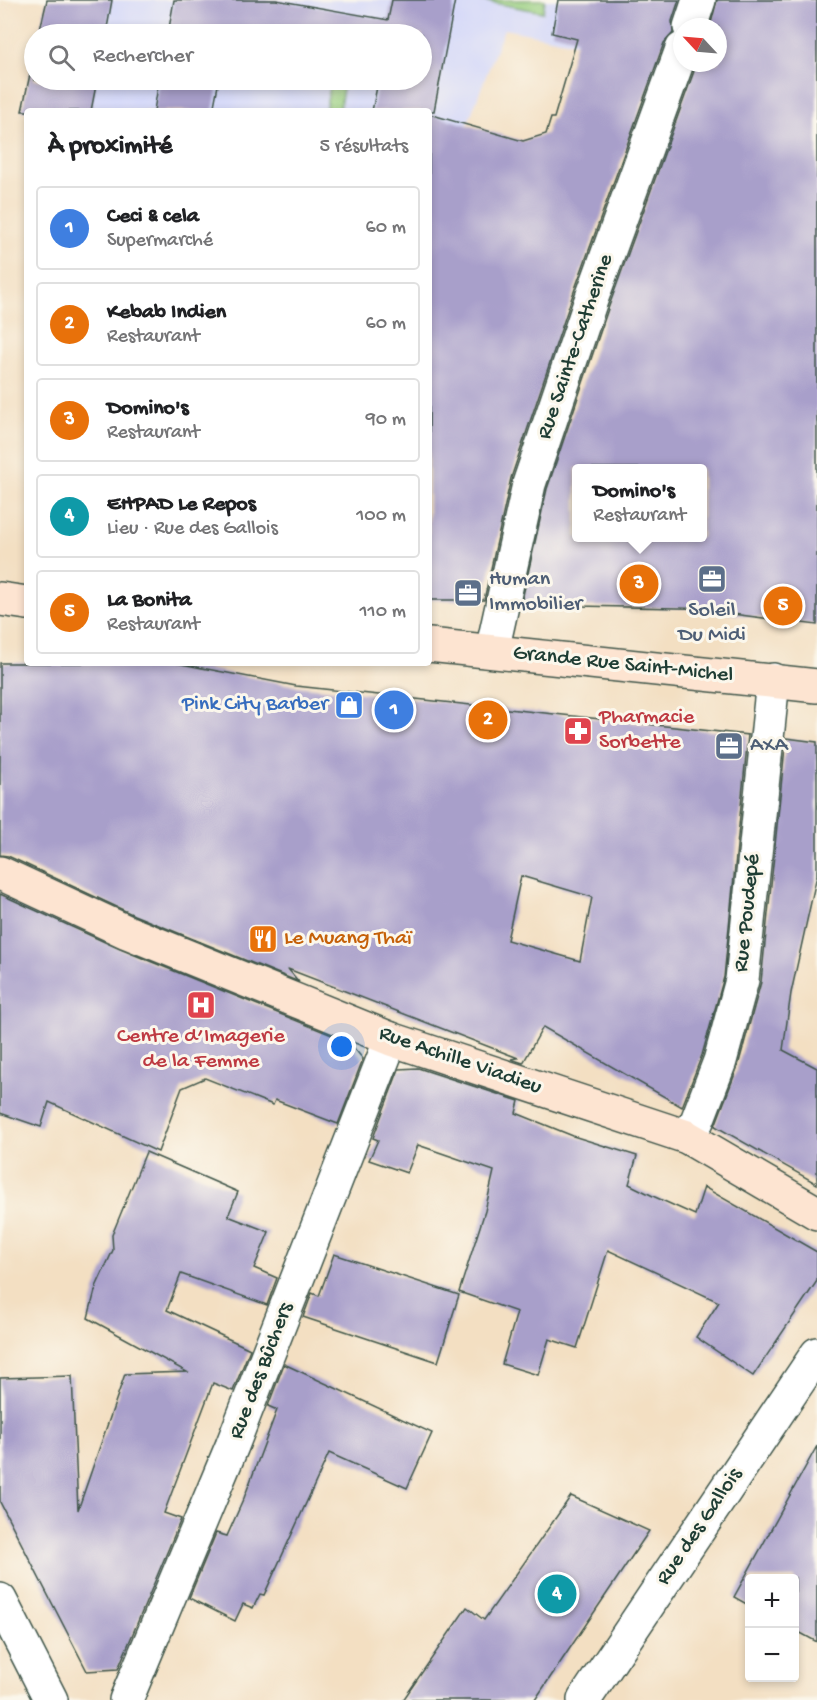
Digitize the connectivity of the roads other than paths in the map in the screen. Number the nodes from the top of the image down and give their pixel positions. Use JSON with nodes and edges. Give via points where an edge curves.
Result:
{"nodes":[{"id":1,"x":699,"y":0,"type":"edge"},
{"id":2,"x":693,"y":18,"type":"edge"},
{"id":3,"x":674,"y":72,"type":"edge"},
{"id":4,"x":0,"y":599,"type":"edge"},
{"id":5,"x":24,"y":603,"type":"edge"},
{"id":6,"x":432,"y":645,"type":"edge"},
{"id":7,"x":492,"y":651,"type":"junction"},
{"id":8,"x":773,"y":680,"type":"junction"},
{"id":9,"x":817,"y":686,"type":"edge"},
{"id":10,"x":0,"y":873,"type":"edge"},
{"id":11,"x":391,"y":1039,"type":"junction"},
{"id":12,"x":687,"y":1137,"type":"junction"},
{"id":13,"x":817,"y":1213,"type":"edge"},
{"id":14,"x":817,"y":1354,"type":"edge"},
{"id":15,"x":0,"y":1600,"type":"edge"},
{"id":16,"x":51,"y":1700,"type":"edge"},
{"id":17,"x":126,"y":1700,"type":"edge"},
{"id":18,"x":584,"y":1700,"type":"edge"}],
"edges":[{"from":1,"to":2,"type":"street"},
{"from":3,"to":7,"type":"street","name":"Rue Sainte-Catherine","via":[[529,484]]},
{"from":4,"to":5,"type":"street"},
{"from":6,"to":7,"type":"street","name":"Grande Rue Saint-Michel"},
{"from":7,"to":8,"type":"street","name":"Grande Rue Saint-Michel"},
{"from":8,"to":9,"type":"street","name":"Grande Rue Saint-Michel"},
{"from":8,"to":12,"type":"street","name":"Rue Poudepé","via":[[742,980],[720,1061]]},
{"from":10,"to":11,"type":"street","name":"Rue Achille Viadieu","via":[[127,932]]},
{"from":11,"to":12,"type":"street","name":"Rue Achille Viadieu"},
{"from":11,"to":17,"type":"street","name":"Rue des Bûchers","via":[[232,1446]]},
{"from":12,"to":13,"type":"street","name":"Rue Achille Viadieu"},
{"from":14,"to":18,"type":"street","name":"Rue des Gallois"},
{"from":15,"to":16,"type":"street"}]}
